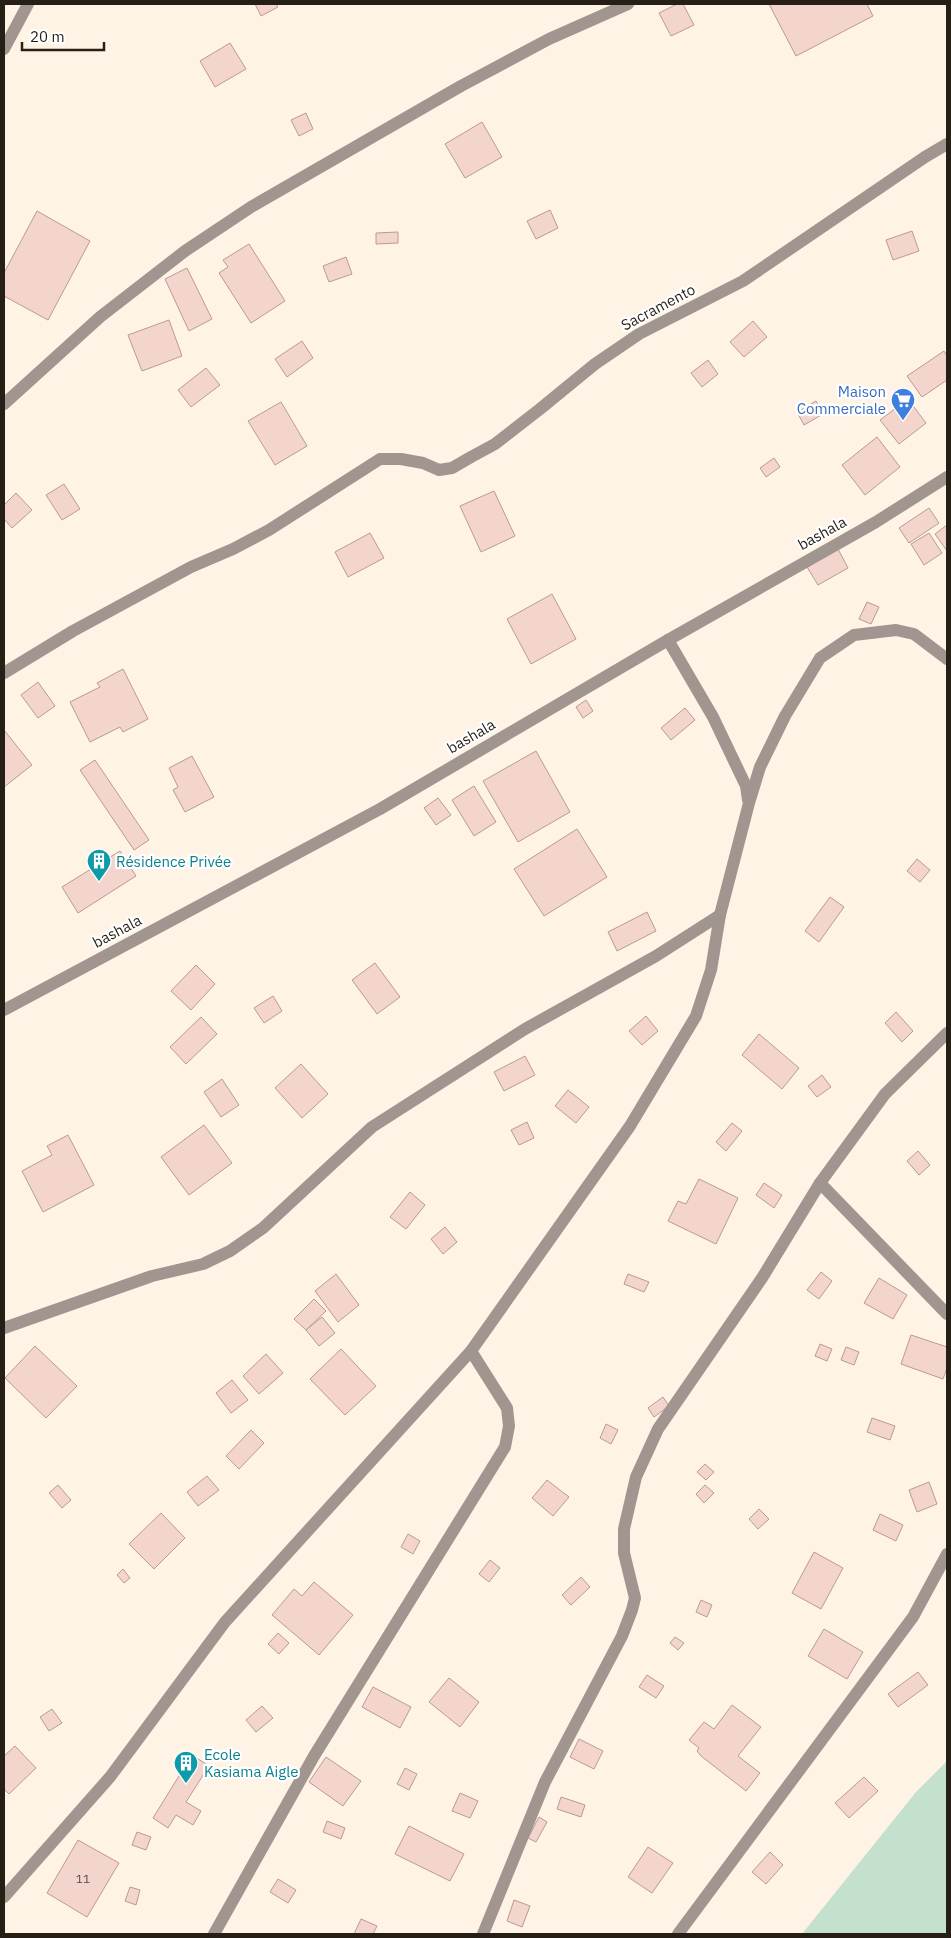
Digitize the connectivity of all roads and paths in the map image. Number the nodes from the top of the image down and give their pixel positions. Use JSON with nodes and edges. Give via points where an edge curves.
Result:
{"nodes":[{"id":1,"x":28,"y":4,"type":"edge"},
{"id":2,"x":628,"y":4,"type":"edge"},
{"id":3,"x":4,"y":49,"type":"edge"},
{"id":4,"x":947,"y":144,"type":"edge"},
{"id":5,"x":4,"y":404,"type":"edge"},
{"id":6,"x":947,"y":477,"type":"edge"},
{"id":7,"x":668,"y":640,"type":"junction"},
{"id":8,"x":947,"y":659,"type":"edge"},
{"id":9,"x":4,"y":673,"type":"edge"},
{"id":10,"x":749,"y":803,"type":"junction"},
{"id":11,"x":720,"y":914,"type":"junction"},
{"id":12,"x":4,"y":1010,"type":"edge"},
{"id":13,"x":947,"y":1034,"type":"edge"},
{"id":14,"x":820,"y":1182,"type":"junction"},
{"id":15,"x":947,"y":1314,"type":"edge"},
{"id":16,"x":4,"y":1328,"type":"edge"},
{"id":17,"x":471,"y":1351,"type":"junction"},
{"id":18,"x":947,"y":1554,"type":"edge"},
{"id":19,"x":4,"y":1897,"type":"edge"},
{"id":20,"x":214,"y":1934,"type":"edge"},
{"id":21,"x":483,"y":1934,"type":"edge"},
{"id":22,"x":678,"y":1934,"type":"edge"}],
"edges":[{"from":1,"to":3,"type":"street"},
{"from":2,"to":5,"type":"street","via":[[461,86],[251,207],[185,251],[100,317]]},
{"from":4,"to":9,"type":"street","name":"Sacramento","via":[[744,281],[639,334],[595,364],[495,444],[452,468],[439,470],[423,462],[380,459],[269,530],[191,566],[73,630]]},
{"from":6,"to":7,"type":"street","name":"bashala","via":[[876,522]]},
{"from":7,"to":10,"type":"street","via":[[713,716],[746,786]]},
{"from":7,"to":12,"type":"street","name":"bashala","via":[[380,809]]},
{"from":8,"to":10,"type":"street","via":[[914,634],[896,630],[854,635],[820,658],[785,716],[760,767]]},
{"from":10,"to":11,"type":"street"},
{"from":11,"to":16,"type":"street","via":[[656,956],[525,1029],[372,1127],[263,1228],[230,1251],[203,1264],[152,1276]]},
{"from":11,"to":17,"type":"street","via":[[711,970],[696,1016],[630,1126]]},
{"from":13,"to":14,"type":"street","via":[[885,1094]]},
{"from":14,"to":15,"type":"street"},
{"from":14,"to":21,"type":"street","via":[[762,1278],[647,1450],[636,1477],[624,1528],[624,1553],[635,1598],[632,1610],[622,1636],[545,1782]]},
{"from":17,"to":19,"type":"street","via":[[225,1622],[110,1777]]},
{"from":17,"to":20,"type":"street","via":[[507,1408],[506,1447],[314,1756]]},
{"from":18,"to":22,"type":"street","via":[[913,1617]]}]}
